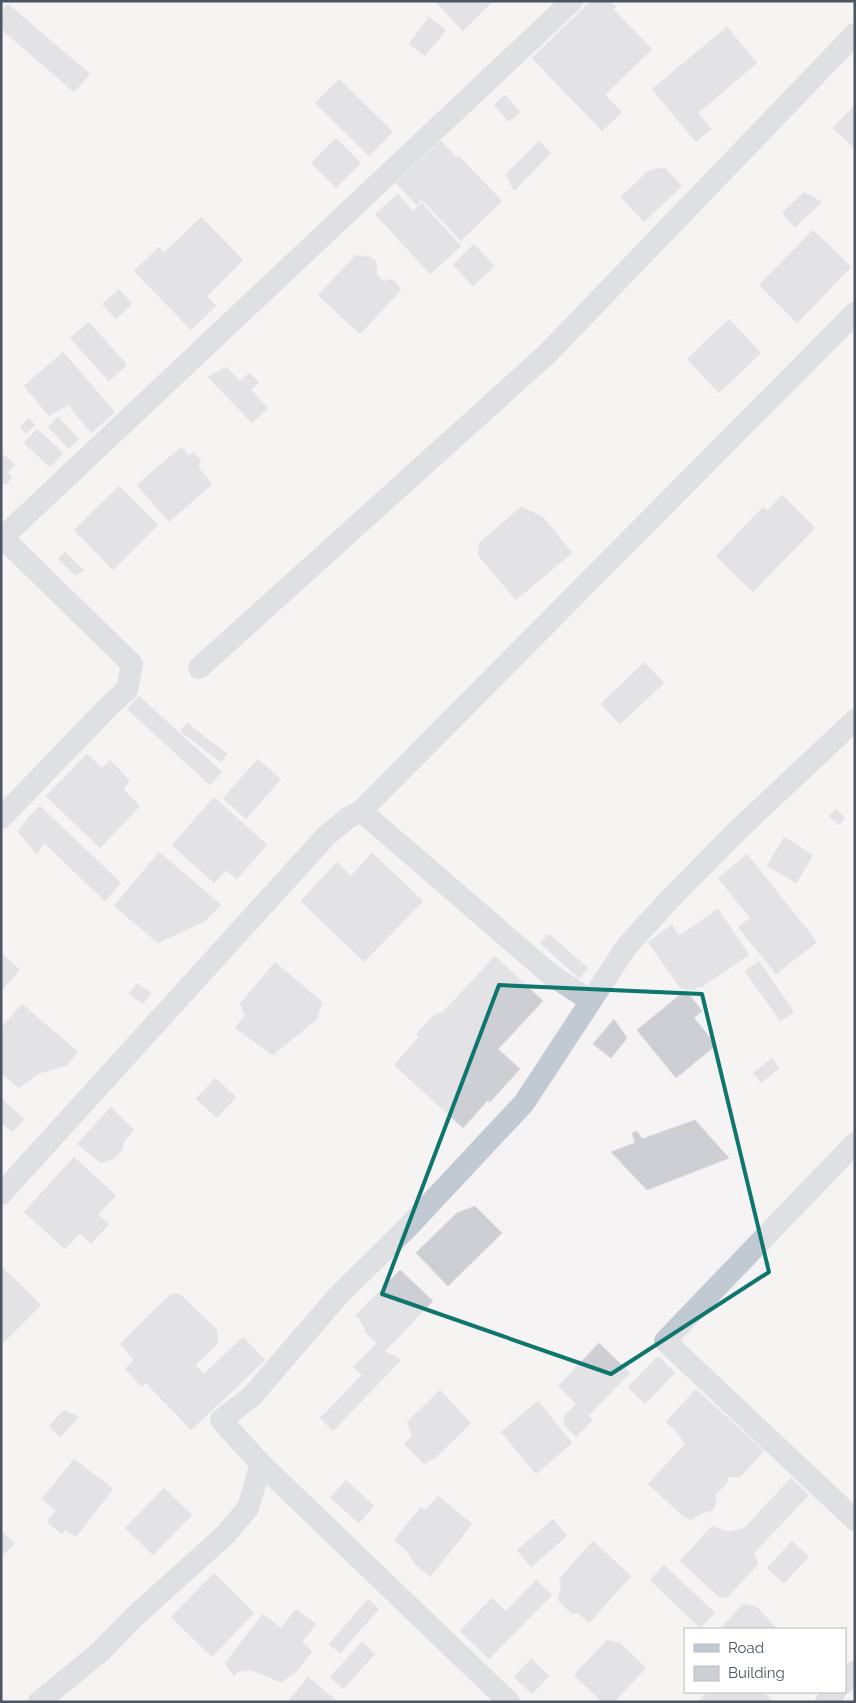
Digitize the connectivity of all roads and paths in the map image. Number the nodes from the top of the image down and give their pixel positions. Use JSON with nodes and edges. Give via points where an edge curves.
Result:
{"nodes":[{"id":1,"x":572,"y":1,"type":"edge"},
{"id":2,"x":855,"y":34,"type":"edge"},
{"id":3,"x":855,"y":313,"type":"edge"},
{"id":4,"x":2,"y":536,"type":"edge"},
{"id":5,"x":199,"y":668,"type":"dead end"},
{"id":6,"x":855,"y":720,"type":"edge"},
{"id":7,"x":361,"y":811,"type":"junction"},
{"id":8,"x":1,"y":818,"type":"edge"},
{"id":9,"x":591,"y":1001,"type":"junction"},
{"id":10,"x":855,"y":1143,"type":"edge"},
{"id":11,"x":1,"y":1194,"type":"edge"},
{"id":12,"x":261,"y":1464,"type":"junction"},
{"id":13,"x":852,"y":1511,"type":"edge"},
{"id":14,"x":855,"y":1672,"type":"edge"},
{"id":15,"x":846,"y":1681,"type":"edge"},
{"id":16,"x":39,"y":1702,"type":"edge"},
{"id":17,"x":508,"y":1702,"type":"edge"}],
"edges":[{"from":1,"to":4,"type":"street"},
{"from":2,"to":5,"type":"street","via":[[547,354]]},
{"from":3,"to":7,"type":"street"},
{"from":4,"to":8,"type":"street","via":[[132,664],[127,690]]},
{"from":6,"to":9,"type":"street","via":[[669,900],[627,946]]},
{"from":7,"to":9,"type":"street","via":[[551,975]]},
{"from":7,"to":11,"type":"street","via":[[327,835]]},
{"from":9,"to":12,"type":"street","via":[[524,1103],[409,1226],[337,1297],[252,1396],[221,1420]]},
{"from":10,"to":13,"type":"street","via":[[664,1341]]},
{"from":12,"to":16,"type":"street","via":[[248,1508],[225,1535],[100,1652]]},
{"from":12,"to":17,"type":"street"},
{"from":14,"to":15,"type":"street"}]}
